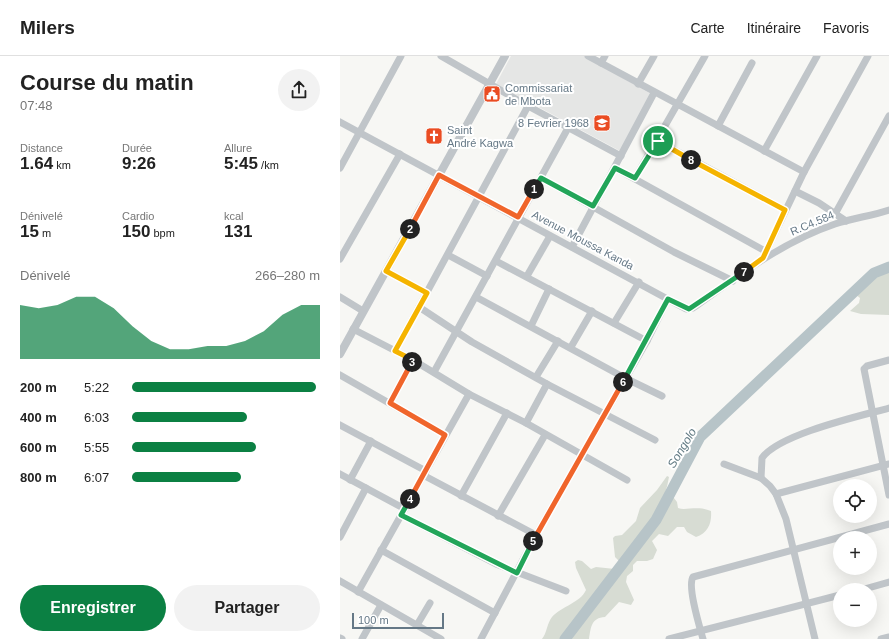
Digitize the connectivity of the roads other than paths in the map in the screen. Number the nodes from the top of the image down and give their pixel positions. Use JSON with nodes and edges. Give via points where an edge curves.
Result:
{"nodes":[{"id":1,"x":402,"y":56,"type":"edge"},
{"id":2,"x":441,"y":56,"type":"edge"},
{"id":3,"x":505,"y":56,"type":"edge"},
{"id":4,"x":588,"y":56,"type":"edge"},
{"id":5,"x":605,"y":56,"type":"edge"},
{"id":6,"x":654,"y":56,"type":"edge"},
{"id":7,"x":705,"y":56,"type":"edge"},
{"id":8,"x":818,"y":56,"type":"edge"},
{"id":9,"x":868,"y":56,"type":"edge"},
{"id":10,"x":451,"y":58,"type":"edge"},
{"id":11,"x":601,"y":63,"type":"junction"},
{"id":12,"x":752,"y":63,"type":"dead end"},
{"id":13,"x":490,"y":84,"type":"junction"},
{"id":14,"x":638,"y":84,"type":"junction"},
{"id":15,"x":654,"y":92,"type":"junction"},
{"id":16,"x":678,"y":105,"type":"junction"},
{"id":17,"x":528,"y":106,"type":"junction"},
{"id":18,"x":889,"y":116,"type":"edge"},
{"id":19,"x":340,"y":122,"type":"edge"},
{"id":20,"x":718,"y":126,"type":"junction"},
{"id":21,"x":568,"y":128,"type":"junction"},
{"id":22,"x":359,"y":133,"type":"junction"},
{"id":23,"x":658,"y":141,"type":"junction"},
{"id":24,"x":764,"y":151,"type":"junction"},
{"id":25,"x":400,"y":154,"type":"junction"},
{"id":26,"x":621,"y":156,"type":"junction"},
{"id":27,"x":340,"y":168,"type":"edge"},
{"id":28,"x":615,"y":168,"type":"junction"},
{"id":29,"x":804,"y":172,"type":"junction"},
{"id":30,"x":439,"y":175,"type":"junction"},
{"id":31,"x":541,"y":178,"type":"junction"},
{"id":32,"x":635,"y":178,"type":"junction"},
{"id":33,"x":795,"y":191,"type":"junction"},
{"id":34,"x":480,"y":196,"type":"junction"},
{"id":35,"x":593,"y":206,"type":"junction"},
{"id":36,"x":785,"y":210,"type":"junction"},
{"id":37,"x":889,"y":210,"type":"edge"},
{"id":38,"x":836,"y":214,"type":"junction"},
{"id":39,"x":518,"y":217,"type":"junction"},
{"id":40,"x":846,"y":221,"type":"junction"},
{"id":41,"x":550,"y":236,"type":"junction"},
{"id":42,"x":572,"y":247,"type":"junction"},
{"id":43,"x":448,"y":255,"type":"junction"},
{"id":44,"x":764,"y":255,"type":"junction"},
{"id":45,"x":340,"y":258,"type":"edge"},
{"id":46,"x":496,"y":261,"type":"junction"},
{"id":47,"x":386,"y":271,"type":"junction"},
{"id":48,"x":487,"y":276,"type":"junction"},
{"id":49,"x":527,"y":276,"type":"junction"},
{"id":50,"x":733,"y":281,"type":"junction"},
{"id":51,"x":639,"y":282,"type":"junction"},
{"id":52,"x":550,"y":289,"type":"junction"},
{"id":53,"x":427,"y":293,"type":"junction"},
{"id":54,"x":340,"y":297,"type":"edge"},
{"id":55,"x":476,"y":297,"type":"junction"},
{"id":56,"x":668,"y":299,"type":"junction"},
{"id":57,"x":419,"y":307,"type":"junction"},
{"id":58,"x":689,"y":309,"type":"joint"},
{"id":59,"x":364,"y":311,"type":"junction"},
{"id":60,"x":592,"y":311,"type":"junction"},
{"id":61,"x":614,"y":323,"type":"junction"},
{"id":62,"x":531,"y":326,"type":"junction"},
{"id":63,"x":353,"y":329,"type":"junction"},
{"id":64,"x":458,"y":331,"type":"junction"},
{"id":65,"x":558,"y":341,"type":"junction"},
{"id":66,"x":647,"y":341,"type":"junction"},
{"id":67,"x":571,"y":347,"type":"junction"},
{"id":68,"x":341,"y":349,"type":"edge"},
{"id":69,"x":395,"y":351,"type":"junction"},
{"id":70,"x":413,"y":360,"type":"junction"},
{"id":71,"x":889,"y":360,"type":"edge"},
{"id":72,"x":434,"y":372,"type":"junction"},
{"id":73,"x":340,"y":375,"type":"edge"},
{"id":74,"x":536,"y":377,"type":"junction"},
{"id":75,"x":625,"y":378,"type":"junction"},
{"id":76,"x":547,"y":384,"type":"junction"},
{"id":77,"x":468,"y":394,"type":"junction"},
{"id":78,"x":662,"y":396,"type":"dead end"},
{"id":79,"x":390,"y":403,"type":"junction"},
{"id":80,"x":889,"y":408,"type":"edge"},
{"id":81,"x":507,"y":413,"type":"junction"},
{"id":82,"x":872,"y":413,"type":"junction"},
{"id":83,"x":605,"y":414,"type":"junction"},
{"id":84,"x":526,"y":423,"type":"junction"},
{"id":85,"x":340,"y":424,"type":"edge"},
{"id":86,"x":445,"y":435,"type":"junction"},
{"id":87,"x":545,"y":435,"type":"junction"},
{"id":88,"x":655,"y":440,"type":"dead end"},
{"id":89,"x":371,"y":441,"type":"junction"},
{"id":90,"x":582,"y":456,"type":"junction"},
{"id":91,"x":724,"y":464,"type":"dead end"},
{"id":92,"x":886,"y":465,"type":"edge"},
{"id":93,"x":424,"y":473,"type":"junction"},
{"id":94,"x":340,"y":474,"type":"edge"},
{"id":95,"x":761,"y":478,"type":"junction"},
{"id":96,"x":350,"y":480,"type":"junction"},
{"id":97,"x":627,"y":480,"type":"dead end"},
{"id":98,"x":366,"y":488,"type":"junction"},
{"id":99,"x":776,"y":494,"type":"junction"},
{"id":100,"x":889,"y":495,"type":"edge"},
{"id":101,"x":461,"y":496,"type":"junction"},
{"id":102,"x":403,"y":512,"type":"junction"},
{"id":103,"x":498,"y":516,"type":"junction"},
{"id":104,"x":889,"y":524,"type":"edge"},
{"id":105,"x":536,"y":535,"type":"junction"},
{"id":106,"x":340,"y":537,"type":"edge"},
{"id":107,"x":381,"y":550,"type":"junction"},
{"id":108,"x":793,"y":550,"type":"junction"},
{"id":109,"x":517,"y":573,"type":"junction"},
{"id":110,"x":340,"y":582,"type":"edge"},
{"id":111,"x":889,"y":582,"type":"edge"},
{"id":112,"x":877,"y":585,"type":"edge"},
{"id":113,"x":358,"y":592,"type":"junction"},
{"id":114,"x":566,"y":592,"type":"dead end"},
{"id":115,"x":833,"y":597,"type":"edge"},
{"id":116,"x":430,"y":603,"type":"dead end"},
{"id":117,"x":381,"y":605,"type":"junction"},
{"id":118,"x":807,"y":605,"type":"junction"},
{"id":119,"x":495,"y":613,"type":"junction"},
{"id":120,"x":417,"y":625,"type":"junction"},
{"id":121,"x":701,"y":631,"type":"junction"},
{"id":122,"x":429,"y":636,"type":"edge"},
{"id":123,"x":889,"y":637,"type":"edge"},
{"id":124,"x":483,"y":638,"type":"edge"},
{"id":125,"x":362,"y":639,"type":"edge"},
{"id":126,"x":441,"y":639,"type":"edge"},
{"id":127,"x":669,"y":639,"type":"edge"},
{"id":128,"x":703,"y":639,"type":"edge"},
{"id":129,"x":815,"y":639,"type":"edge"},
{"id":130,"x":881,"y":639,"type":"edge"}],
"edges":[{"from":1,"to":22,"type":"street"},
{"from":2,"to":10,"type":"street"},
{"from":3,"to":13,"type":"street"},
{"from":4,"to":11,"type":"street"},
{"from":5,"to":11,"type":"street"},
{"from":6,"to":14,"type":"street"},
{"from":7,"to":16,"type":"street"},
{"from":8,"to":24,"type":"street"},
{"from":9,"to":29,"type":"street"},
{"from":10,"to":13,"type":"street"},
{"from":11,"to":14,"type":"street"},
{"from":12,"to":20,"type":"street"},
{"from":13,"to":17,"type":"street"},
{"from":13,"to":30,"type":"street"},
{"from":14,"to":15,"type":"street"},
{"from":15,"to":16,"type":"street"},
{"from":15,"to":26,"type":"street"},
{"from":16,"to":20,"type":"street"},
{"from":16,"to":23,"type":"street"},
{"from":17,"to":21,"type":"street"},
{"from":17,"to":34,"type":"street"},
{"from":18,"to":38,"type":"street"},
{"from":19,"to":22,"type":"street","name":"Avenue Moussa Kanda"},
{"from":20,"to":24,"type":"street"},
{"from":21,"to":26,"type":"street"},
{"from":21,"to":31,"type":"street"},
{"from":22,"to":25,"type":"street","name":"Avenue Moussa Kanda"},
{"from":22,"to":27,"type":"street"},
{"from":23,"to":32,"type":"street"},
{"from":23,"to":36,"type":"street"},
{"from":24,"to":29,"type":"street"},
{"from":25,"to":30,"type":"street","name":"Avenue Moussa Kanda"},
{"from":25,"to":45,"type":"street"},
{"from":26,"to":28,"type":"street"},
{"from":28,"to":32,"type":"street"},
{"from":28,"to":35,"type":"street"},
{"from":29,"to":33,"type":"street"},
{"from":30,"to":34,"type":"street","name":"Avenue Moussa Kanda"},
{"from":30,"to":47,"type":"street"},
{"from":31,"to":35,"type":"street"},
{"from":31,"to":39,"type":"street"},
{"from":32,"to":44,"type":"street"},
{"from":33,"to":36,"type":"street"},
{"from":33,"to":38,"type":"street"},
{"from":34,"to":39,"type":"street","name":"Avenue Moussa Kanda"},
{"from":34,"to":43,"type":"street"},
{"from":35,"to":42,"type":"street"},
{"from":35,"to":50,"type":"street","via":[[674,252]]},
{"from":36,"to":44,"type":"street"},
{"from":37,"to":40,"type":"street","name":"R.C4.584"},
{"from":38,"to":40,"type":"street"},
{"from":39,"to":41,"type":"street","name":"Avenue Moussa Kanda"},
{"from":39,"to":46,"type":"street"},
{"from":40,"to":44,"type":"street","name":"R.C4.584"},
{"from":41,"to":42,"type":"street","name":"Avenue Moussa Kanda"},
{"from":41,"to":49,"type":"street"},
{"from":42,"to":51,"type":"street","name":"Avenue Moussa Kanda"},
{"from":43,"to":48,"type":"street"},
{"from":43,"to":53,"type":"street"},
{"from":44,"to":50,"type":"street","name":"R.C4.584"},
{"from":46,"to":48,"type":"street"},
{"from":46,"to":49,"type":"street"},
{"from":47,"to":53,"type":"street"},
{"from":47,"to":59,"type":"street"},
{"from":48,"to":55,"type":"street"},
{"from":49,"to":52,"type":"street"},
{"from":50,"to":58,"type":"street","name":"R.C4.584"},
{"from":51,"to":56,"type":"street","name":"Avenue Moussa Kanda"},
{"from":51,"to":61,"type":"street"},
{"from":52,"to":60,"type":"street"},
{"from":52,"to":62,"type":"street"},
{"from":53,"to":57,"type":"street"},
{"from":54,"to":59,"type":"street"},
{"from":55,"to":62,"type":"street"},
{"from":55,"to":64,"type":"street"},
{"from":56,"to":58,"type":"street","name":"Avenue Moussa Kanda"},
{"from":56,"to":66,"type":"street"},
{"from":57,"to":64,"type":"street"},
{"from":57,"to":69,"type":"street"},
{"from":59,"to":63,"type":"street"},
{"from":60,"to":61,"type":"street"},
{"from":60,"to":67,"type":"street"},
{"from":61,"to":66,"type":"street"},
{"from":62,"to":65,"type":"street"},
{"from":63,"to":68,"type":"street"},
{"from":63,"to":69,"type":"street"},
{"from":64,"to":72,"type":"street"},
{"from":64,"to":74,"type":"street","via":[[472,342]]},
{"from":65,"to":67,"type":"street"},
{"from":65,"to":74,"type":"street"},
{"from":66,"to":75,"type":"street"},
{"from":67,"to":75,"type":"street"},
{"from":69,"to":70,"type":"street"},
{"from":70,"to":72,"type":"street"},
{"from":70,"to":79,"type":"street"},
{"from":71,"to":82,"type":"street","via":[[866,367]]},
{"from":72,"to":77,"type":"street"},
{"from":73,"to":79,"type":"street"},
{"from":74,"to":76,"type":"street"},
{"from":75,"to":78,"type":"street"},
{"from":75,"to":83,"type":"street"},
{"from":76,"to":83,"type":"street"},
{"from":76,"to":84,"type":"street"},
{"from":77,"to":81,"type":"street"},
{"from":77,"to":86,"type":"street"},
{"from":79,"to":86,"type":"street"},
{"from":80,"to":82,"type":"street"},
{"from":81,"to":84,"type":"street"},
{"from":81,"to":101,"type":"street"},
{"from":82,"to":92,"type":"street"},
{"from":82,"to":95,"type":"street","via":[[803,433],[772,449],[762,458]]},
{"from":83,"to":88,"type":"street"},
{"from":83,"to":90,"type":"street"},
{"from":84,"to":87,"type":"street"},
{"from":85,"to":89,"type":"street"},
{"from":86,"to":93,"type":"street"},
{"from":87,"to":90,"type":"street"},
{"from":87,"to":103,"type":"street"},
{"from":89,"to":93,"type":"street"},
{"from":89,"to":96,"type":"street"},
{"from":90,"to":97,"type":"street"},
{"from":90,"to":105,"type":"street"},
{"from":91,"to":95,"type":"street"},
{"from":92,"to":99,"type":"street"},
{"from":92,"to":100,"type":"street"},
{"from":93,"to":101,"type":"street"},
{"from":93,"to":102,"type":"street"},
{"from":94,"to":96,"type":"street"},
{"from":95,"to":99,"type":"street"},
{"from":96,"to":98,"type":"street"},
{"from":98,"to":102,"type":"street"},
{"from":98,"to":106,"type":"street"},
{"from":99,"to":108,"type":"street","via":[[786,519]]},
{"from":101,"to":103,"type":"street"},
{"from":102,"to":107,"type":"street"},
{"from":102,"to":109,"type":"street"},
{"from":103,"to":105,"type":"street"},
{"from":104,"to":108,"type":"street"},
{"from":105,"to":109,"type":"street"},
{"from":107,"to":113,"type":"street"},
{"from":107,"to":119,"type":"street"},
{"from":108,"to":118,"type":"street"},
{"from":108,"to":121,"type":"street","via":[[693,577],[691,580]]},
{"from":109,"to":114,"type":"street"},
{"from":109,"to":119,"type":"street"},
{"from":110,"to":113,"type":"street"},
{"from":111,"to":112,"type":"street"},
{"from":113,"to":117,"type":"street"},
{"from":115,"to":118,"type":"street"},
{"from":116,"to":120,"type":"street"},
{"from":117,"to":120,"type":"street"},
{"from":117,"to":125,"type":"street"},
{"from":118,"to":121,"type":"street"},
{"from":118,"to":129,"type":"street"},
{"from":119,"to":124,"type":"street"},
{"from":120,"to":122,"type":"street"},
{"from":121,"to":127,"type":"street"},
{"from":121,"to":128,"type":"street"},
{"from":122,"to":126,"type":"street"},
{"from":123,"to":130,"type":"street"}]}
